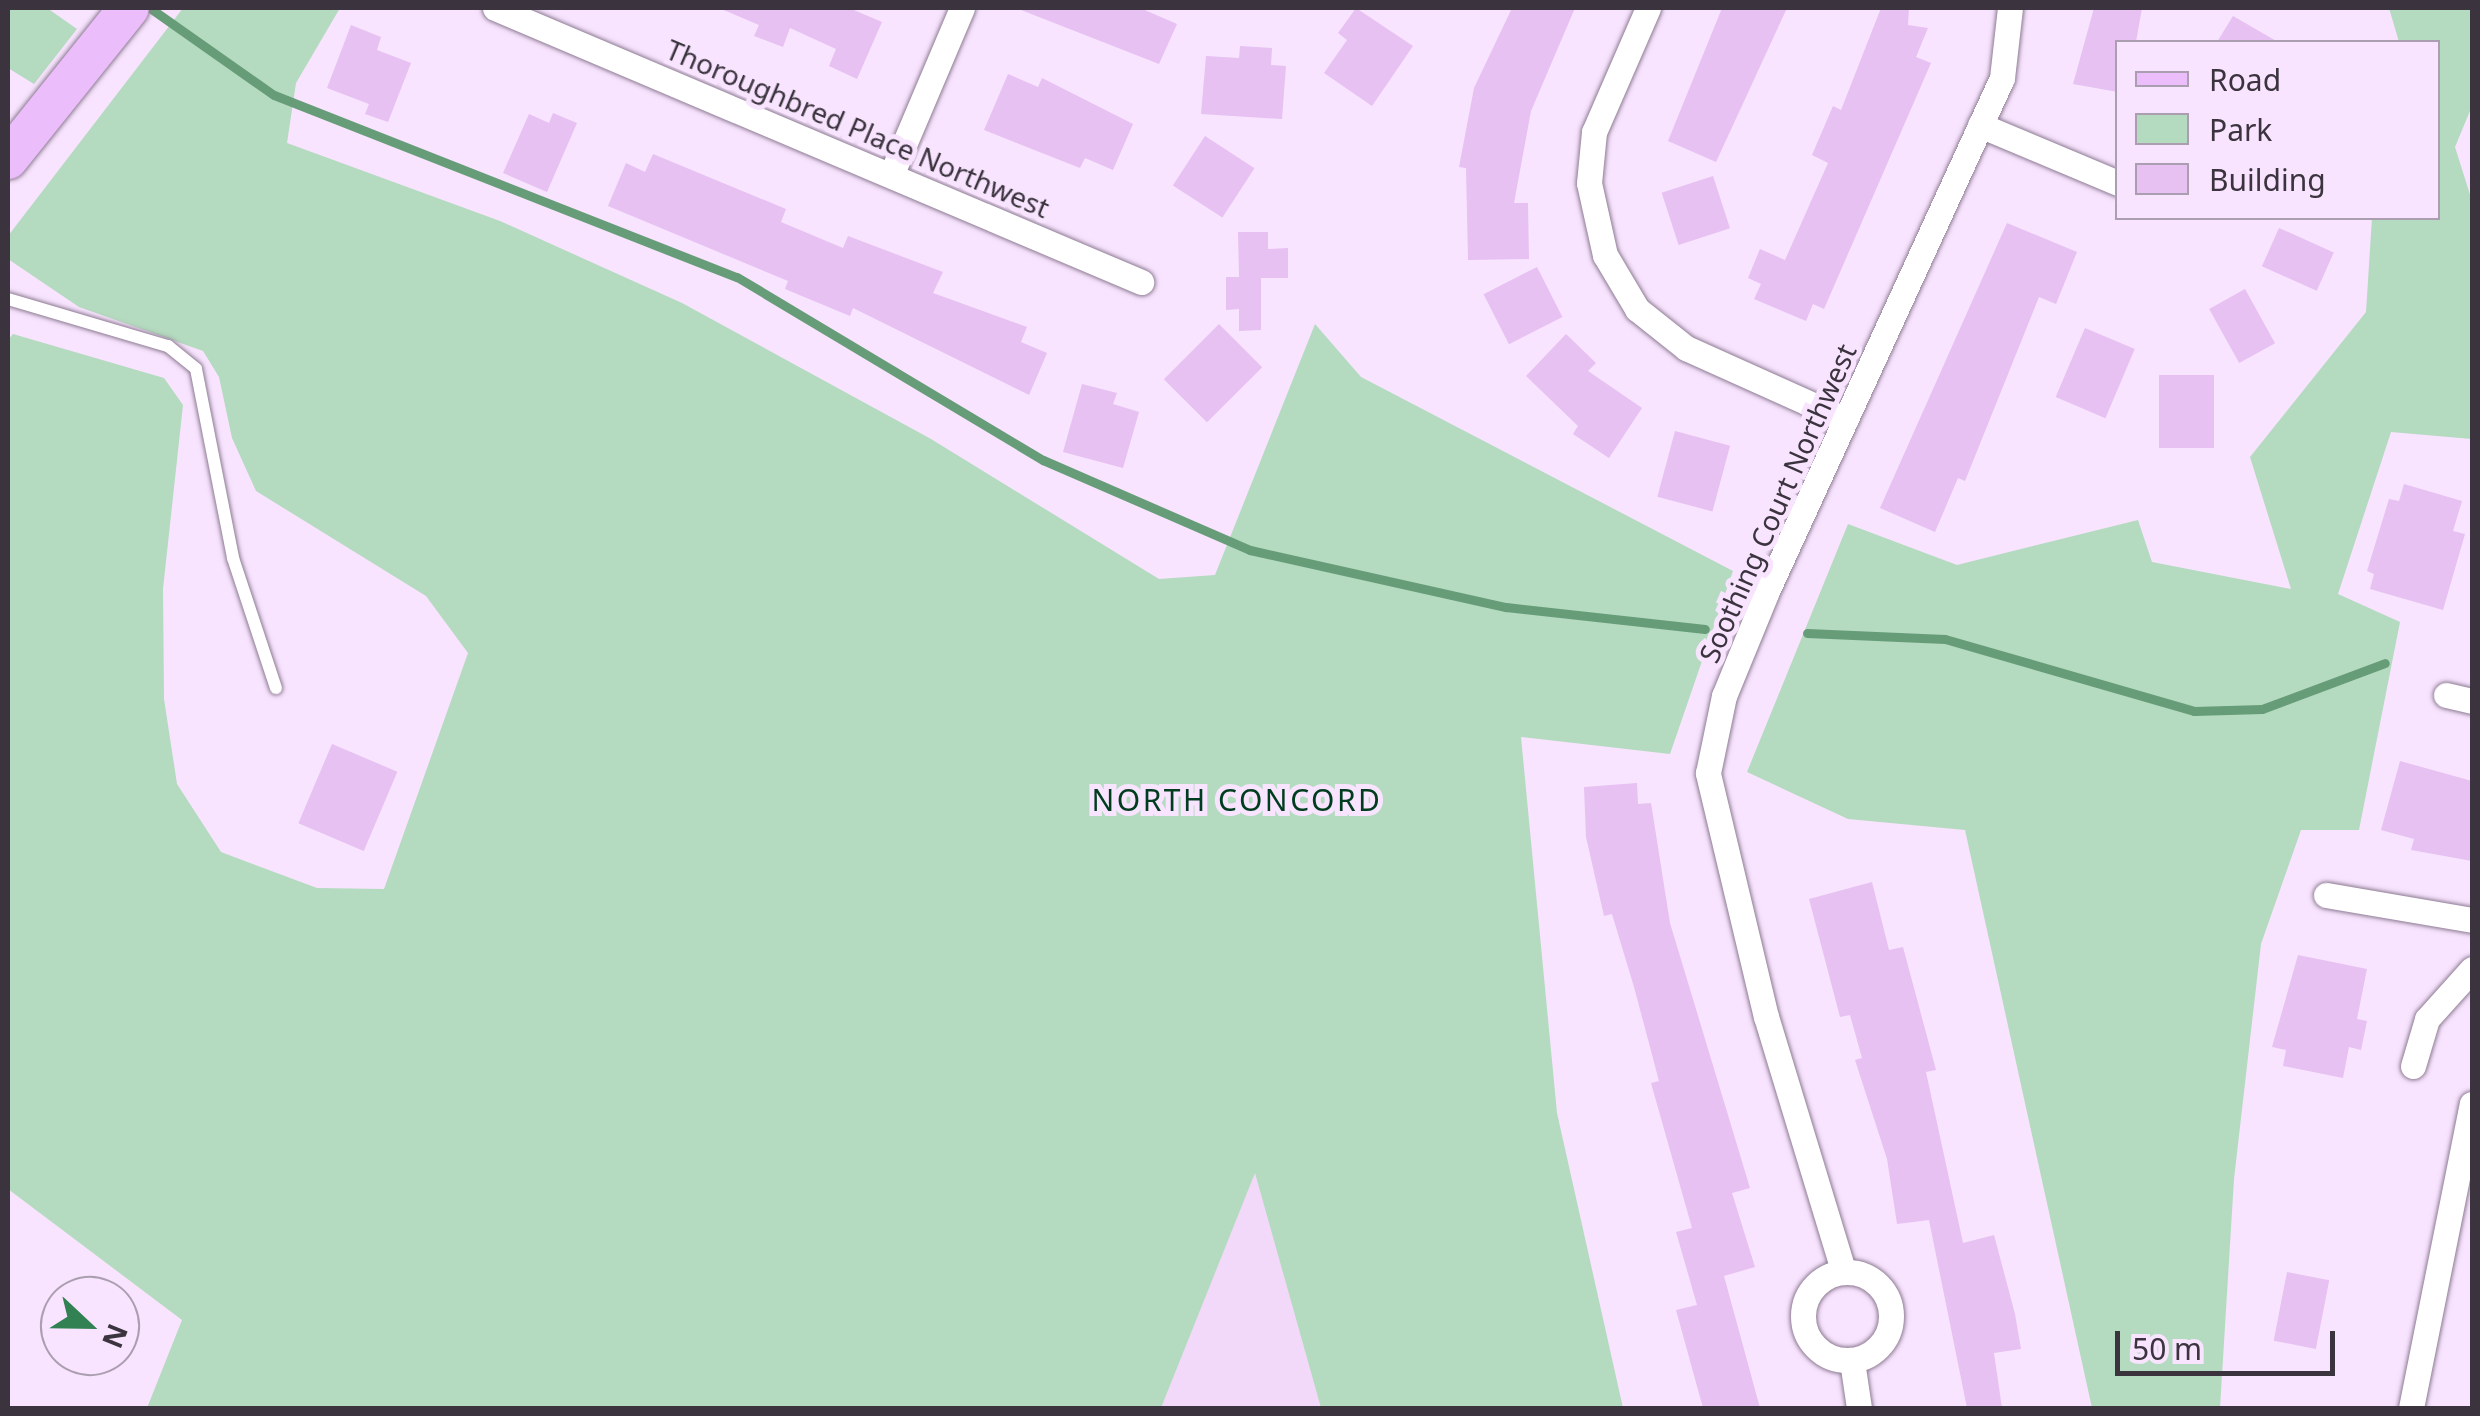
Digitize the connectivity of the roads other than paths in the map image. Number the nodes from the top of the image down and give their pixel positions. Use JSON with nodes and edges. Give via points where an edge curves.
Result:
{"nodes":[{"id":1,"x":129,"y":8,"type":"edge"},
{"id":2,"x":495,"y":8,"type":"edge"},
{"id":3,"x":962,"y":8,"type":"edge"},
{"id":4,"x":1648,"y":8,"type":"edge"},
{"id":5,"x":2010,"y":8,"type":"edge"},
{"id":6,"x":1980,"y":125,"type":"junction"},
{"id":7,"x":8,"y":159,"type":"edge"},
{"id":8,"x":892,"y":173,"type":"junction"},
{"id":9,"x":2115,"y":182,"type":"edge"},
{"id":10,"x":1141,"y":282,"type":"dead end"},
{"id":11,"x":8,"y":299,"type":"edge"},
{"id":12,"x":1846,"y":420,"type":"junction"},
{"id":13,"x":276,"y":688,"type":"dead end"},
{"id":14,"x":2446,"y":696,"type":"dead end"},
{"id":15,"x":2472,"y":702,"type":"edge"},
{"id":16,"x":2326,"y":894,"type":"dead end"},
{"id":17,"x":2472,"y":920,"type":"edge"},
{"id":18,"x":2472,"y":969,"type":"edge"},
{"id":19,"x":2413,"y":1066,"type":"dead end"},
{"id":20,"x":2472,"y":1104,"type":"edge"},
{"id":21,"x":1842,"y":1270,"type":"junction"},
{"id":22,"x":1852,"y":1361,"type":"junction"},
{"id":23,"x":1859,"y":1408,"type":"edge"},
{"id":24,"x":2411,"y":1408,"type":"edge"}],
"edges":[{"from":1,"to":7,"type":"main road"},
{"from":2,"to":8,"type":"street","name":"Thoroughbred Place Northwest"},
{"from":3,"to":8,"type":"street"},
{"from":4,"to":12,"type":"street","via":[[1594,132],[1589,183],[1605,255],[1638,309],[1686,348]]},
{"from":5,"to":6,"type":"street","name":"Soothing Court Northwest","via":[[2002,78]]},
{"from":6,"to":9,"type":"street"},
{"from":6,"to":12,"type":"street","name":"Soothing Court Northwest"},
{"from":8,"to":10,"type":"street","name":"Thoroughbred Place Northwest"},
{"from":11,"to":13,"type":"lane","via":[[168,346],[196,369],[232,558]]},
{"from":12,"to":21,"type":"street","name":"Soothing Court Northwest","via":[[1724,696],[1708,773],[1766,1017]]},
{"from":14,"to":15,"type":"street"},
{"from":16,"to":17,"type":"street"},
{"from":18,"to":19,"type":"street","via":[[2427,1019]]},
{"from":20,"to":24,"type":"street"},
{"from":21,"to":22,"type":"street","via":[[1806,1297],[1802,1320],[1811,1342],[1829,1358]]},
{"from":21,"to":22,"type":"street","via":[[1875,1281],[1892,1310],[1889,1334],[1874,1352]]},
{"from":22,"to":23,"type":"street"}]}
